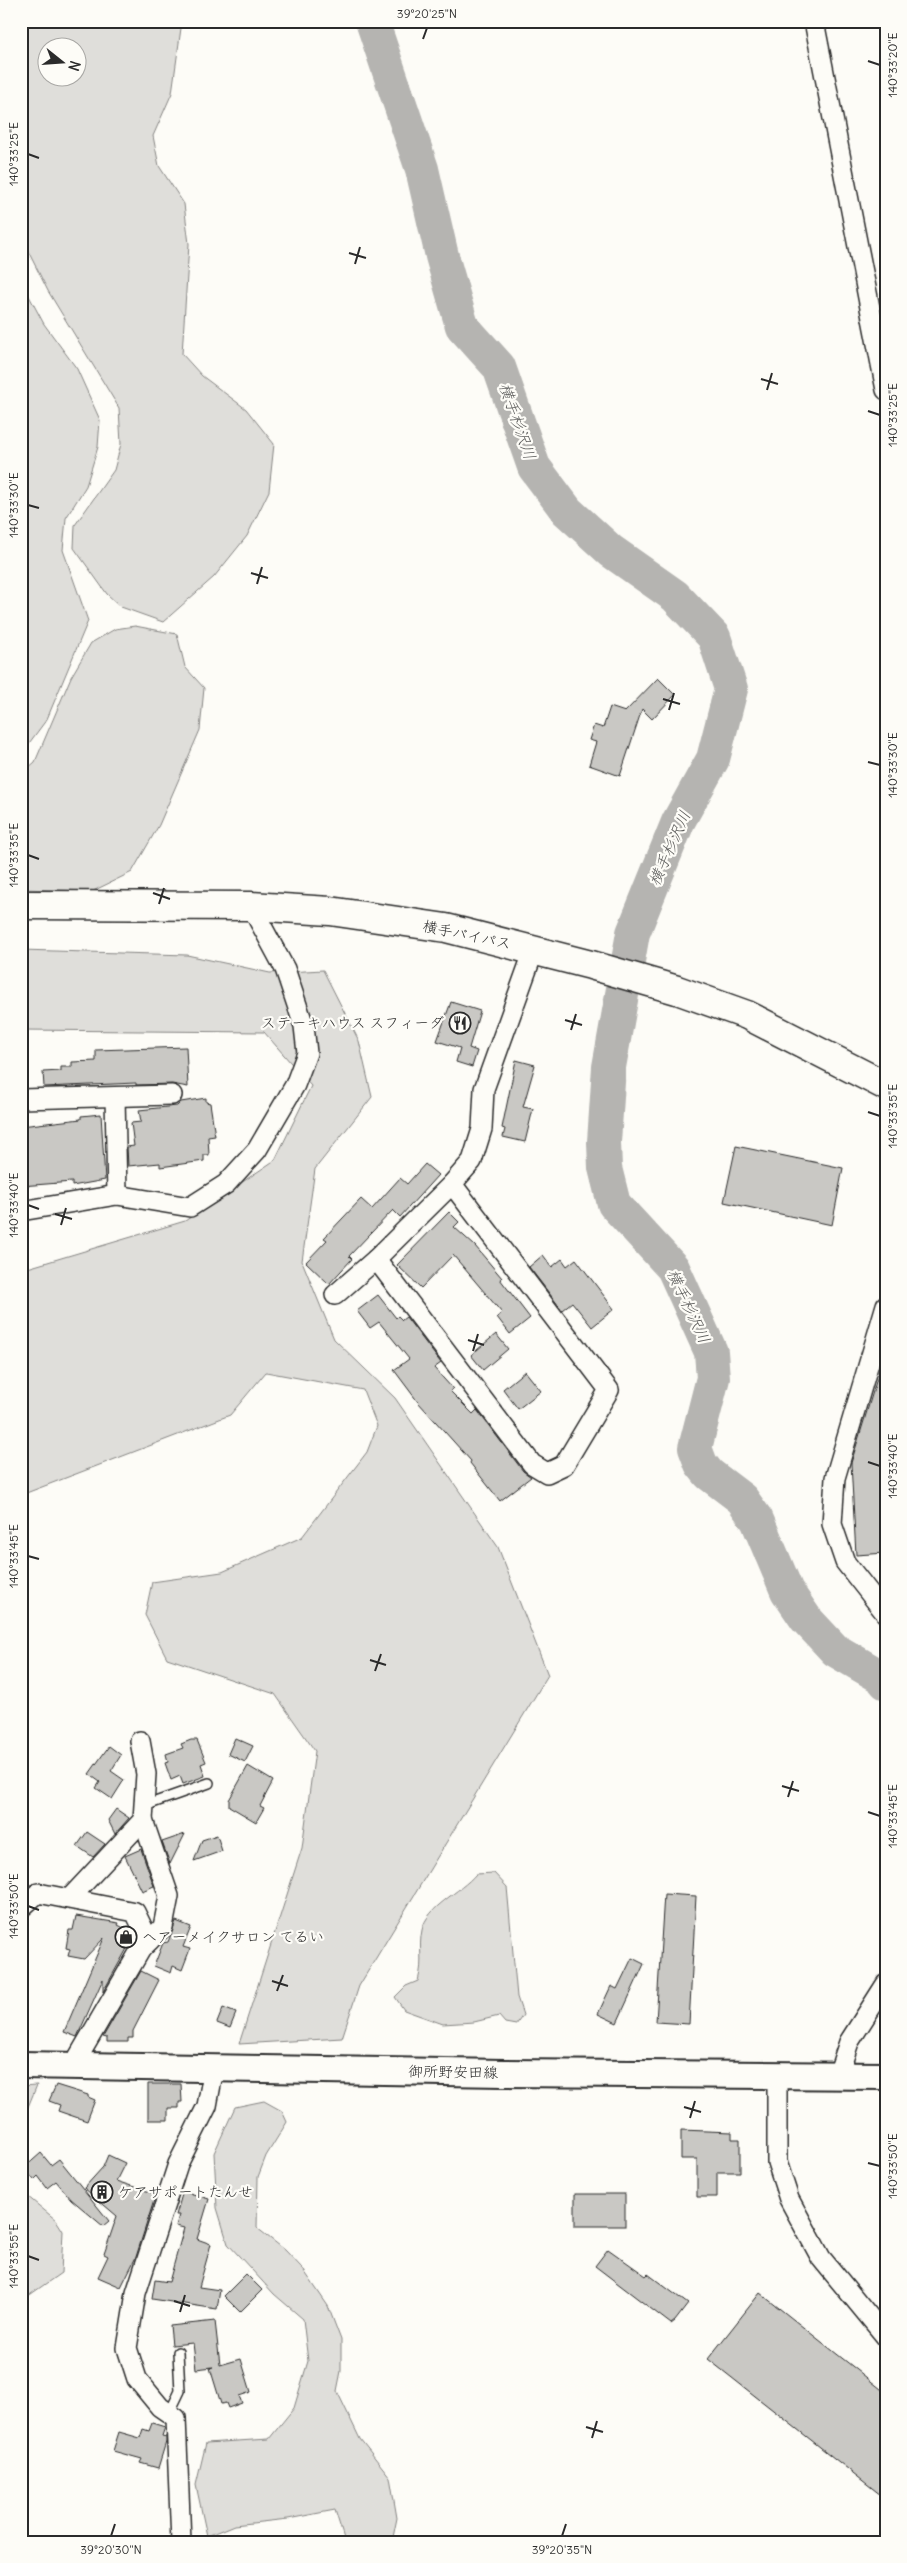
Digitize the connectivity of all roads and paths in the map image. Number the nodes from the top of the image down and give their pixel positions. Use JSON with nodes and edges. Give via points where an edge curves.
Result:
{"nodes":[{"id":1,"x":814,"y":21,"type":"edge"},
{"id":2,"x":886,"y":390,"type":"edge"},
{"id":3,"x":21,"y":905,"type":"edge"},
{"id":4,"x":250,"y":906,"type":"junction"},
{"id":5,"x":534,"y":950,"type":"junction"},
{"id":6,"x":886,"y":1086,"type":"edge"},
{"id":7,"x":172,"y":1095,"type":"dead end"},
{"id":8,"x":115,"y":1096,"type":"junction"},
{"id":9,"x":21,"y":1099,"type":"edge"},
{"id":10,"x":452,"y":1184,"type":"junction"},
{"id":11,"x":117,"y":1195,"type":"junction"},
{"id":12,"x":21,"y":1211,"type":"edge"},
{"id":13,"x":376,"y":1259,"type":"junction"},
{"id":14,"x":335,"y":1295,"type":"dead end"},
{"id":15,"x":886,"y":1305,"type":"edge"},
{"id":16,"x":886,"y":1614,"type":"edge"},
{"id":17,"x":140,"y":1741,"type":"dead end"},
{"id":18,"x":210,"y":1783,"type":"dead end"},
{"id":19,"x":143,"y":1813,"type":"junction"},
{"id":20,"x":70,"y":1898,"type":"junction"},
{"id":21,"x":21,"y":1908,"type":"edge"},
{"id":22,"x":149,"y":1941,"type":"junction"},
{"id":23,"x":886,"y":1984,"type":"edge"},
{"id":24,"x":21,"y":2065,"type":"edge"},
{"id":25,"x":73,"y":2066,"type":"junction"},
{"id":26,"x":214,"y":2068,"type":"junction"},
{"id":27,"x":777,"y":2075,"type":"junction"},
{"id":28,"x":838,"y":2075,"type":"junction"},
{"id":29,"x":886,"y":2076,"type":"edge"},
{"id":30,"x":886,"y":2338,"type":"edge"},
{"id":31,"x":178,"y":2352,"type":"dead end"},
{"id":32,"x":169,"y":2414,"type":"junction"},
{"id":33,"x":181,"y":2542,"type":"edge"}],
"edges":[{"from":1,"to":2,"type":"street"},
{"from":3,"to":4,"type":"highway","name":"横手バイパス"},
{"from":4,"to":5,"type":"highway","name":"横手バイパス","via":[[330,911],[446,928]]},
{"from":4,"to":11,"type":"street","via":[[285,969],[304,1026],[306,1053],[295,1086],[257,1150],[226,1184],[190,1207]]},
{"from":5,"to":6,"type":"highway","name":"横手バイパス","via":[[677,990],[746,1015]]},
{"from":5,"to":10,"type":"street","via":[[484,1089],[482,1129],[472,1161]]},
{"from":7,"to":8,"type":"street"},
{"from":8,"to":9,"type":"street"},
{"from":8,"to":11,"type":"street"},
{"from":10,"to":13,"type":"street"},
{"from":10,"to":13,"type":"street","via":[[608,1390],[564,1464],[547,1473],[532,1464]]},
{"from":11,"to":12,"type":"street"},
{"from":13,"to":14,"type":"street"},
{"from":15,"to":16,"type":"street","via":[[835,1478],[832,1524],[845,1562]]},
{"from":17,"to":19,"type":"street","via":[[146,1774]]},
{"from":18,"to":19,"type":"lane"},
{"from":19,"to":20,"type":"street"},
{"from":19,"to":22,"type":"street","via":[[169,1896],[163,1927]]},
{"from":20,"to":21,"type":"street","via":[[38,1893]]},
{"from":20,"to":22,"type":"street","via":[[135,1912]]},
{"from":22,"to":25,"type":"street","via":[[141,1949]]},
{"from":23,"to":28,"type":"street","via":[[850,2042]]},
{"from":24,"to":25,"type":"main road","name":"御所野安田線"},
{"from":25,"to":26,"type":"main road","name":"御所野安田線"},
{"from":26,"to":27,"type":"main road","name":"御所野安田線"},
{"from":26,"to":32,"type":"street","via":[[207,2106],[178,2164],[136,2294],[127,2348],[137,2379]]},
{"from":27,"to":28,"type":"main road","name":"御所野安田線"},
{"from":27,"to":30,"type":"street","via":[[776,2162],[789,2199],[821,2258]]},
{"from":28,"to":29,"type":"main road","name":"御所野安田線"},
{"from":31,"to":32,"type":"lane","via":[[180,2391]]},
{"from":32,"to":33,"type":"street","via":[[176,2418]]}]}
